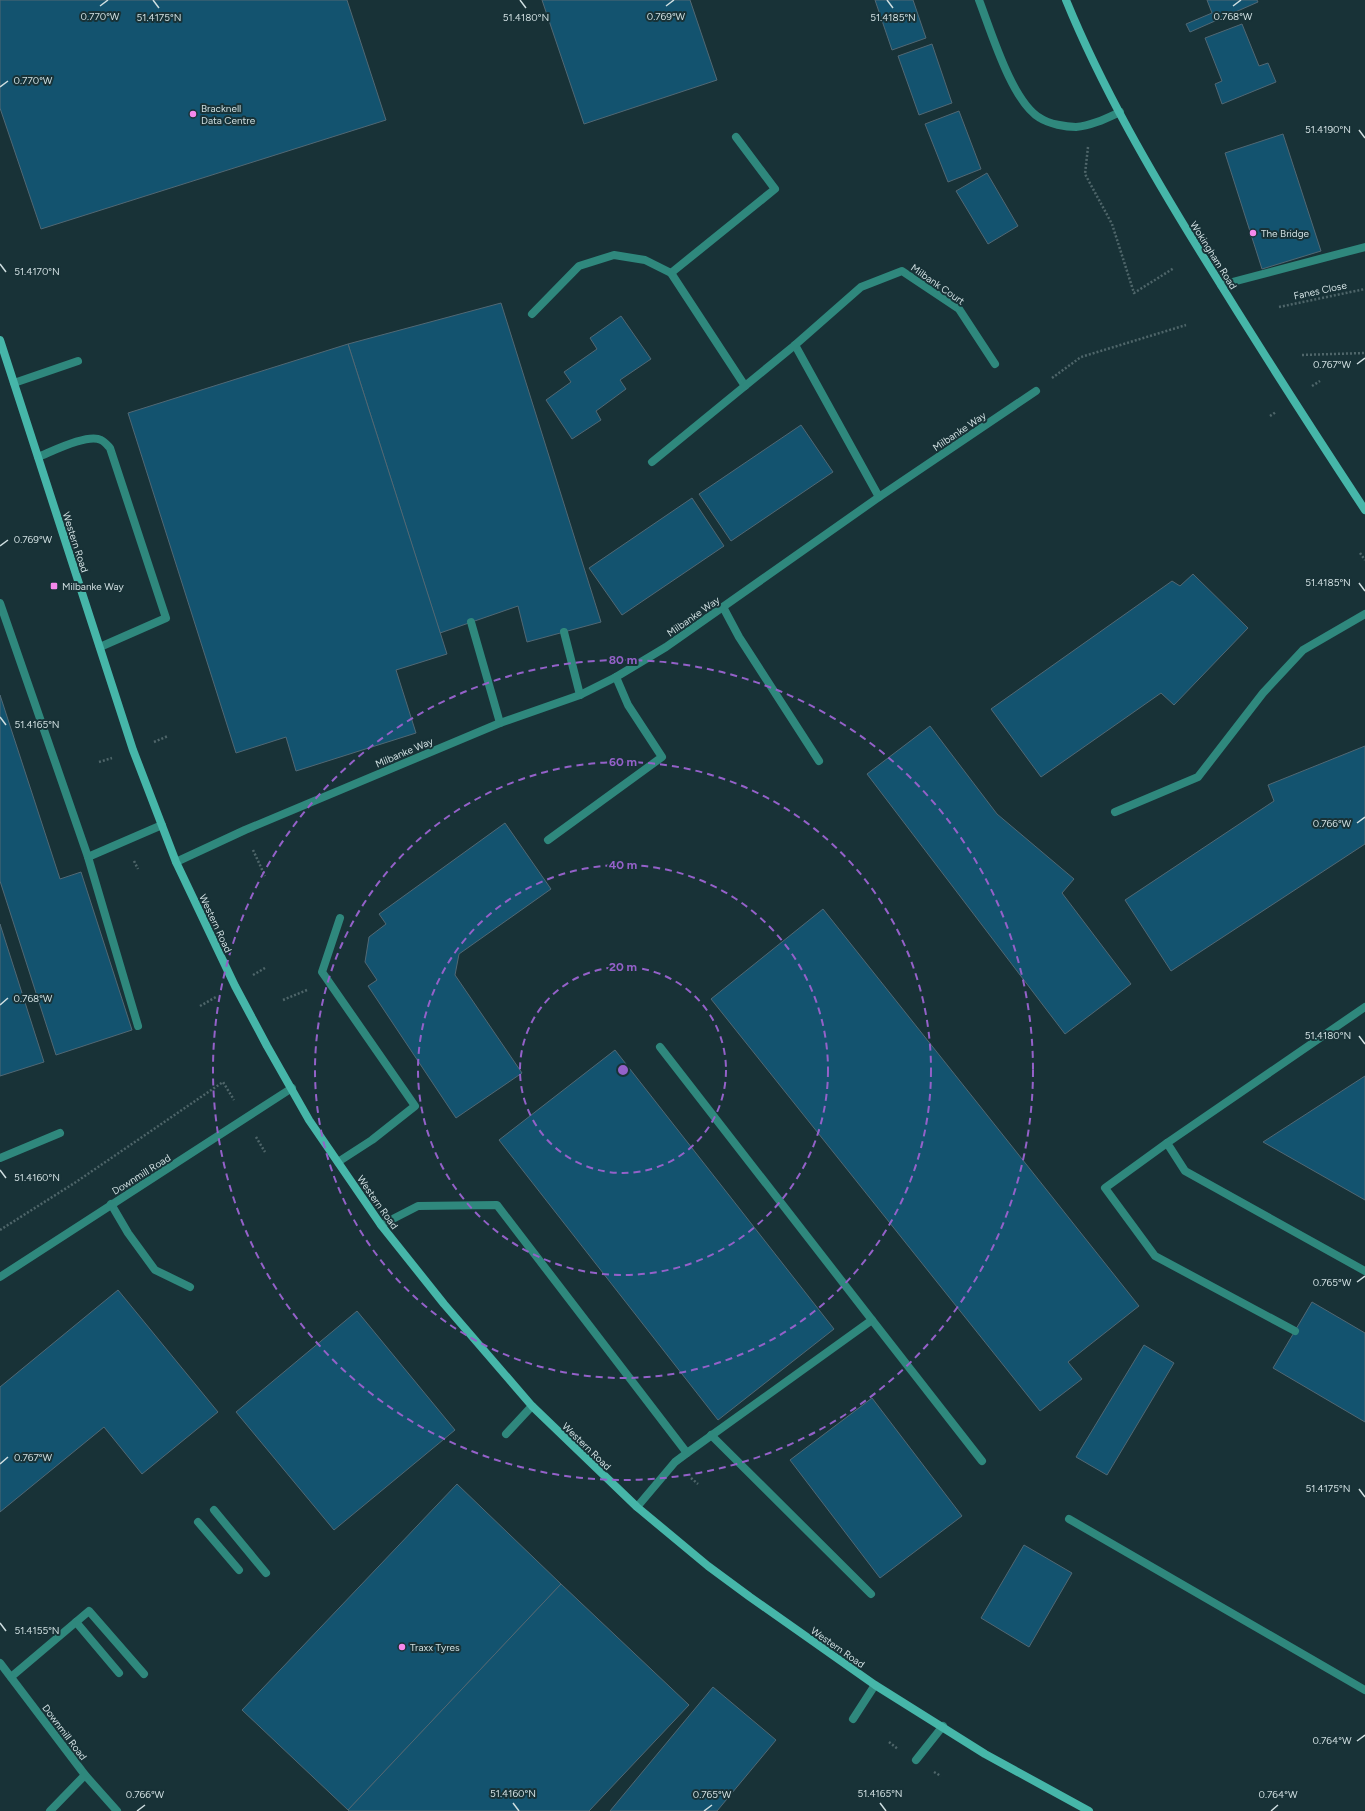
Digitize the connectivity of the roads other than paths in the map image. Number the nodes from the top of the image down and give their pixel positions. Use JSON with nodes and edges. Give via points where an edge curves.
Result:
{"nodes":[{"id":1,"x":979,"y":0,"type":"edge"},
{"id":2,"x":1066,"y":0,"type":"edge"},
{"id":3,"x":1120,"y":112,"type":"junction"},
{"id":4,"x":736,"y":137,"type":"dead end"},
{"id":5,"x":1365,"y":247,"type":"edge"},
{"id":6,"x":671,"y":273,"type":"junction"},
{"id":7,"x":1221,"y":285,"type":"junction"},
{"id":8,"x":532,"y":314,"type":"dead end"},
{"id":9,"x":0,"y":340,"type":"edge"},
{"id":10,"x":795,"y":345,"type":"junction"},
{"id":11,"x":78,"y":361,"type":"dead end"},
{"id":12,"x":995,"y":364,"type":"dead end"},
{"id":13,"x":14,"y":383,"type":"junction"},
{"id":14,"x":745,"y":386,"type":"junction"},
{"id":15,"x":1036,"y":391,"type":"road end"},
{"id":16,"x":38,"y":457,"type":"junction"},
{"id":17,"x":652,"y":462,"type":"dead end"},
{"id":18,"x":879,"y":497,"type":"junction"},
{"id":19,"x":1365,"y":510,"type":"edge"},
{"id":20,"x":0,"y":603,"type":"edge"},
{"id":21,"x":723,"y":607,"type":"junction"},
{"id":22,"x":1365,"y":614,"type":"edge"},
{"id":23,"x":471,"y":622,"type":"dead end"},
{"id":24,"x":564,"y":632,"type":"dead end"},
{"id":25,"x":100,"y":647,"type":"junction"},
{"id":26,"x":616,"y":677,"type":"junction"},
{"id":27,"x":580,"y":695,"type":"junction"},
{"id":28,"x":500,"y":722,"type":"junction"},
{"id":29,"x":819,"y":761,"type":"dead end"},
{"id":30,"x":1115,"y":812,"type":"dead end"},
{"id":31,"x":162,"y":825,"type":"junction"},
{"id":32,"x":548,"y":840,"type":"dead end"},
{"id":33,"x":88,"y":857,"type":"junction"},
{"id":34,"x":176,"y":862,"type":"junction"},
{"id":35,"x":340,"y":918,"type":"dead end"},
{"id":36,"x":1365,"y":1007,"type":"edge"},
{"id":37,"x":138,"y":1026,"type":"dead end"},
{"id":38,"x":660,"y":1047,"type":"dead end"},
{"id":39,"x":292,"y":1088,"type":"junction"},
{"id":40,"x":60,"y":1133,"type":"dead end"},
{"id":41,"x":1167,"y":1143,"type":"junction"},
{"id":42,"x":0,"y":1158,"type":"edge"},
{"id":43,"x":338,"y":1162,"type":"junction"},
{"id":44,"x":111,"y":1204,"type":"junction"},
{"id":45,"x":381,"y":1225,"type":"junction"},
{"id":46,"x":1365,"y":1271,"type":"edge"},
{"id":47,"x":0,"y":1277,"type":"edge"},
{"id":48,"x":190,"y":1287,"type":"dead end"},
{"id":49,"x":872,"y":1320,"type":"junction"},
{"id":50,"x":1295,"y":1332,"type":"dead end"},
{"id":51,"x":532,"y":1406,"type":"junction"},
{"id":52,"x":506,"y":1434,"type":"dead end"},
{"id":53,"x":711,"y":1435,"type":"junction"},
{"id":54,"x":688,"y":1453,"type":"junction"},
{"id":55,"x":982,"y":1461,"type":"dead end"},
{"id":56,"x":637,"y":1507,"type":"junction"},
{"id":57,"x":214,"y":1510,"type":"dead end"},
{"id":58,"x":1069,"y":1519,"type":"dead end"},
{"id":59,"x":198,"y":1522,"type":"dead end"},
{"id":60,"x":239,"y":1570,"type":"dead end"},
{"id":61,"x":266,"y":1573,"type":"dead end"},
{"id":62,"x":871,"y":1594,"type":"dead end"},
{"id":63,"x":76,"y":1622,"type":"junction"},
{"id":64,"x":0,"y":1663,"type":"edge"},
{"id":65,"x":119,"y":1673,"type":"dead end"},
{"id":66,"x":144,"y":1674,"type":"dead end"},
{"id":67,"x":11,"y":1677,"type":"junction"},
{"id":68,"x":875,"y":1685,"type":"junction"},
{"id":69,"x":1365,"y":1690,"type":"edge"},
{"id":70,"x":853,"y":1719,"type":"dead end"},
{"id":71,"x":943,"y":1726,"type":"junction"},
{"id":72,"x":916,"y":1760,"type":"dead end"},
{"id":73,"x":85,"y":1775,"type":"junction"},
{"id":74,"x":50,"y":1811,"type":"edge"},
{"id":75,"x":117,"y":1811,"type":"edge"},
{"id":76,"x":1089,"y":1811,"type":"edge"}],
"edges":[{"from":1,"to":3,"type":"street","via":[[1004,65],[1023,102],[1041,119],[1076,127]]},
{"from":2,"to":3,"type":"street","name":"Wokingham Road"},
{"from":3,"to":7,"type":"street","name":"Wokingham Road"},
{"from":4,"to":6,"type":"street","via":[[774,190]]},
{"from":5,"to":7,"type":"street"},
{"from":6,"to":8,"type":"street","via":[[645,260],[614,255],[579,266]]},
{"from":6,"to":14,"type":"street"},
{"from":7,"to":19,"type":"street","name":"Wokingham Road"},
{"from":9,"to":13,"type":"street","name":"Western Road"},
{"from":10,"to":12,"type":"street","name":"Milbank Court","via":[[861,287],[902,271],[959,308]]},
{"from":10,"to":14,"type":"street","name":"Milbank Court"},
{"from":10,"to":18,"type":"street"},
{"from":11,"to":13,"type":"street"},
{"from":13,"to":16,"type":"street","name":"Western Road"},
{"from":14,"to":17,"type":"street","name":"Milbank Court"},
{"from":15,"to":18,"type":"street","name":"Milbanke Way"},
{"from":16,"to":25,"type":"street","name":"Western Road"},
{"from":16,"to":25,"type":"street","via":[[91,438],[101,440],[110,448],[166,618]]},
{"from":18,"to":21,"type":"street","name":"Milbanke Way"},
{"from":20,"to":33,"type":"street"},
{"from":21,"to":26,"type":"street","name":"Milbanke Way","via":[[666,647]]},
{"from":21,"to":29,"type":"street","via":[[738,637]]},
{"from":22,"to":30,"type":"street","via":[[1303,650],[1263,693],[1198,777]]},
{"from":23,"to":28,"type":"street"},
{"from":24,"to":27,"type":"street"},
{"from":25,"to":31,"type":"street","name":"Western Road","via":[[133,750]]},
{"from":26,"to":27,"type":"street","name":"Milbanke Way"},
{"from":26,"to":32,"type":"street","via":[[628,705],[662,757]]},
{"from":27,"to":28,"type":"street","name":"Milbanke Way"},
{"from":28,"to":34,"type":"street","name":"Milbanke Way","via":[[244,830]]},
{"from":31,"to":33,"type":"street"},
{"from":31,"to":34,"type":"street","name":"Western Road"},
{"from":33,"to":37,"type":"street"},
{"from":34,"to":39,"type":"street","name":"Western Road","via":[[235,986]]},
{"from":35,"to":43,"type":"street","via":[[322,972],[415,1106],[372,1140]]},
{"from":36,"to":41,"type":"street"},
{"from":38,"to":49,"type":"street"},
{"from":39,"to":43,"type":"street","name":"Western Road","via":[[309,1120]]},
{"from":39,"to":44,"type":"street","name":"Downmill Road"},
{"from":40,"to":42,"type":"street"},
{"from":41,"to":46,"type":"street","via":[[1185,1171]]},
{"from":41,"to":50,"type":"street","via":[[1105,1188],[1154,1256]]},
{"from":43,"to":45,"type":"street","name":"Western Road"},
{"from":44,"to":47,"type":"street","name":"Downmill Road"},
{"from":44,"to":48,"type":"street","via":[[155,1270]]},
{"from":45,"to":51,"type":"street","name":"Western Road","via":[[444,1304]]},
{"from":45,"to":54,"type":"street","via":[[418,1206],[497,1205]]},
{"from":49,"to":53,"type":"street"},
{"from":49,"to":55,"type":"street"},
{"from":51,"to":52,"type":"street"},
{"from":51,"to":56,"type":"street","name":"Western Road"},
{"from":53,"to":54,"type":"street"},
{"from":53,"to":62,"type":"street"},
{"from":54,"to":56,"type":"street","via":[[676,1462]]},
{"from":56,"to":68,"type":"street","name":"Western Road","via":[[750,1598]]},
{"from":57,"to":61,"type":"street"},
{"from":58,"to":69,"type":"street"},
{"from":59,"to":60,"type":"street"},
{"from":63,"to":65,"type":"street"},
{"from":63,"to":66,"type":"street","via":[[89,1611]]},
{"from":63,"to":67,"type":"street"},
{"from":64,"to":67,"type":"street","name":"Downmill Road"},
{"from":67,"to":73,"type":"street","name":"Downmill Road"},
{"from":68,"to":70,"type":"street"},
{"from":68,"to":71,"type":"street","name":"Western Road"},
{"from":71,"to":72,"type":"street"},
{"from":71,"to":76,"type":"street","name":"Western Road","via":[[985,1754]]},
{"from":73,"to":74,"type":"street"},
{"from":73,"to":75,"type":"street","name":"Downmill Road"}]}
